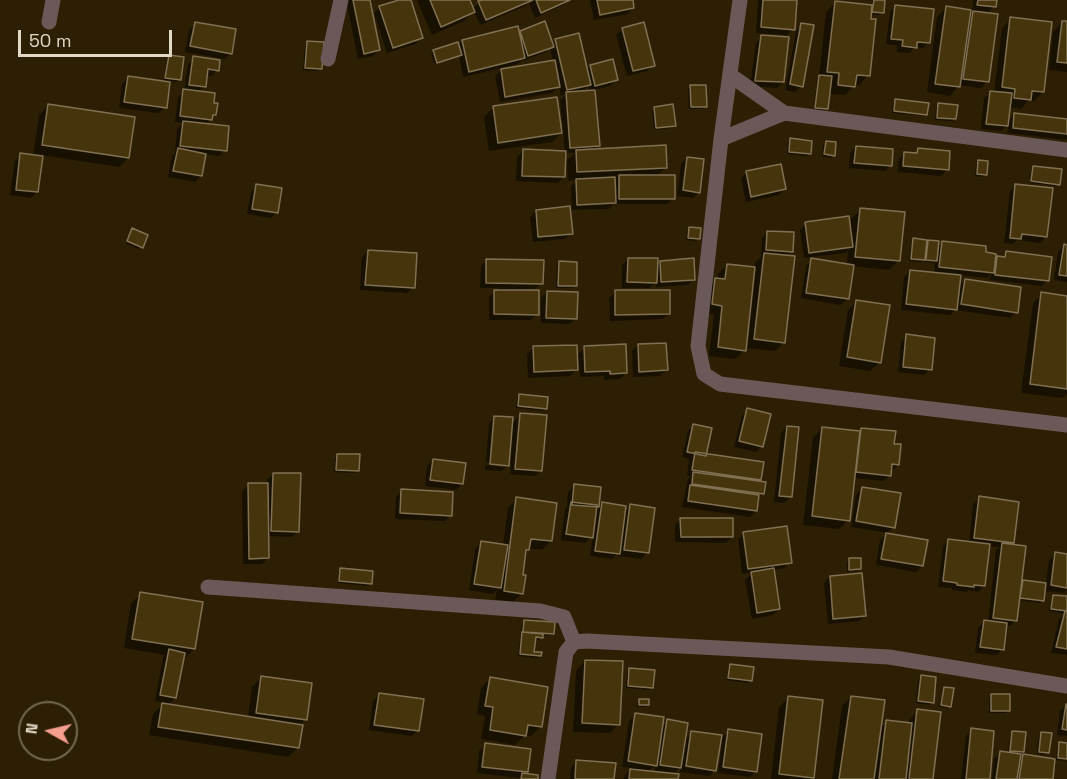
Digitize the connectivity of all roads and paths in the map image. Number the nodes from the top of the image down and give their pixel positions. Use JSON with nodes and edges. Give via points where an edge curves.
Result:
{"nodes":[{"id":1,"x":52,"y":0,"type":"edge"},
{"id":2,"x":341,"y":0,"type":"edge"},
{"id":3,"x":740,"y":0,"type":"edge"},
{"id":4,"x":49,"y":22,"type":"dead end"},
{"id":5,"x":328,"y":59,"type":"dead end"},
{"id":6,"x":730,"y":75,"type":"junction"},
{"id":7,"x":784,"y":113,"type":"junction"},
{"id":8,"x":721,"y":139,"type":"junction"},
{"id":9,"x":1067,"y":150,"type":"edge"},
{"id":10,"x":1067,"y":425,"type":"edge"},
{"id":11,"x":208,"y":586,"type":"dead end"},
{"id":12,"x":574,"y":642,"type":"junction"},
{"id":13,"x":1067,"y":686,"type":"edge"},
{"id":14,"x":548,"y":779,"type":"edge"}],
"edges":[{"from":1,"to":4,"type":"street"},
{"from":2,"to":5,"type":"street"},
{"from":3,"to":6,"type":"street"},
{"from":6,"to":7,"type":"street"},
{"from":6,"to":8,"type":"street"},
{"from":7,"to":8,"type":"street"},
{"from":7,"to":9,"type":"street"},
{"from":8,"to":10,"type":"street","via":[[698,346],[704,374],[720,384]]},
{"from":11,"to":12,"type":"street","via":[[540,611],[564,617]]},
{"from":12,"to":13,"type":"street","via":[[889,657]]},
{"from":12,"to":14,"type":"street","via":[[566,652]]}]}
